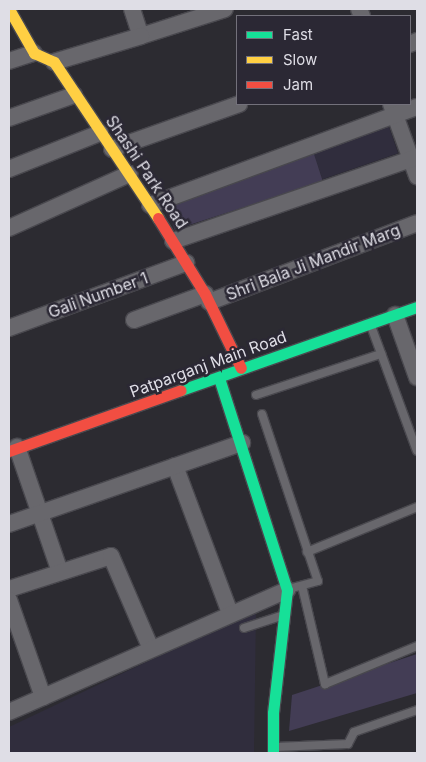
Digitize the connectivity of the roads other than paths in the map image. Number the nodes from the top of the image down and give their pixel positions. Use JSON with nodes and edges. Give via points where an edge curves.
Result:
{"nodes":[{"id":1,"x":9,"y":9,"type":"edge"},
{"id":2,"x":132,"y":9,"type":"edge"},
{"id":3,"x":225,"y":9,"type":"edge"},
{"id":4,"x":140,"y":36,"type":"junction"},
{"id":5,"x":34,"y":53,"type":"junction"},
{"id":6,"x":9,"y":61,"type":"edge"},
{"id":7,"x":54,"y":62,"type":"junction"},
{"id":8,"x":74,"y":95,"type":"junction"},
{"id":9,"x":236,"y":105,"type":"edge"},
{"id":10,"x":417,"y":107,"type":"edge"},
{"id":11,"x":393,"y":109,"type":"edge"},
{"id":12,"x":9,"y":118,"type":"edge"},
{"id":13,"x":100,"y":133,"type":"junction"},
{"id":14,"x":112,"y":149,"type":"junction"},
{"id":15,"x":414,"y":158,"type":"edge"},
{"id":16,"x":9,"y":169,"type":"edge"},
{"id":17,"x":130,"y":174,"type":"junction"},
{"id":18,"x":417,"y":176,"type":"edge"},
{"id":19,"x":150,"y":205,"type":"junction"},
{"id":20,"x":417,"y":223,"type":"edge"},
{"id":21,"x":9,"y":228,"type":"edge"},
{"id":22,"x":173,"y":240,"type":"junction"},
{"id":23,"x":186,"y":262,"type":"junction"},
{"id":24,"x":207,"y":298,"type":"junction"},
{"id":25,"x":417,"y":307,"type":"edge"},
{"id":26,"x":395,"y":316,"type":"junction"},
{"id":27,"x":134,"y":320,"type":"dead end"},
{"id":28,"x":370,"y":324,"type":"junction"},
{"id":29,"x":9,"y":328,"type":"edge"},
{"id":30,"x":413,"y":352,"type":"edge"},
{"id":31,"x":381,"y":354,"type":"junction"},
{"id":32,"x":241,"y":368,"type":"junction"},
{"id":33,"x":219,"y":378,"type":"junction"},
{"id":34,"x":417,"y":378,"type":"edge"},
{"id":35,"x":256,"y":395,"type":"dead end"},
{"id":36,"x":262,"y":414,"type":"dead end"},
{"id":37,"x":242,"y":443,"type":"junction"},
{"id":38,"x":13,"y":449,"type":"edge"},
{"id":39,"x":417,"y":451,"type":"edge"},
{"id":40,"x":175,"y":466,"type":"junction"},
{"id":41,"x":417,"y":507,"type":"edge"},
{"id":42,"x":39,"y":514,"type":"junction"},
{"id":43,"x":9,"y":524,"type":"edge"},
{"id":44,"x":307,"y":552,"type":"junction"},
{"id":45,"x":60,"y":572,"type":"junction"},
{"id":46,"x":295,"y":588,"type":"junction"},
{"id":47,"x":9,"y":589,"type":"edge"},
{"id":48,"x":9,"y":600,"type":"edge"},
{"id":49,"x":230,"y":613,"type":"junction"},
{"id":50,"x":284,"y":615,"type":"junction"},
{"id":51,"x":244,"y":628,"type":"dead end"},
{"id":52,"x":417,"y":646,"type":"edge"},
{"id":53,"x":151,"y":649,"type":"junction"},
{"id":54,"x":43,"y":697,"type":"junction"},
{"id":55,"x":417,"y":710,"type":"edge"},
{"id":56,"x":9,"y":712,"type":"edge"},
{"id":57,"x":348,"y":744,"type":"junction"},
{"id":58,"x":273,"y":750,"type":"edge"},
{"id":59,"x":346,"y":753,"type":"edge"}],
"edges":[{"from":1,"to":5,"type":"street"},
{"from":2,"to":4,"type":"street"},
{"from":3,"to":4,"type":"street"},
{"from":4,"to":7,"type":"street"},
{"from":5,"to":6,"type":"street"},
{"from":5,"to":7,"type":"street"},
{"from":7,"to":8,"type":"street","name":"Shashi Park Road"},
{"from":8,"to":12,"type":"street"},
{"from":8,"to":13,"type":"street","name":"Shashi Park Road"},
{"from":9,"to":14,"type":"street"},
{"from":10,"to":11,"type":"street"},
{"from":11,"to":15,"type":"street"},
{"from":11,"to":19,"type":"street"},
{"from":13,"to":14,"type":"street","name":"Shashi Park Road"},
{"from":13,"to":16,"type":"street"},
{"from":14,"to":17,"type":"street","name":"Shashi Park Road"},
{"from":15,"to":18,"type":"street"},
{"from":15,"to":22,"type":"street"},
{"from":17,"to":19,"type":"street","name":"Shashi Park Road"},
{"from":17,"to":21,"type":"street"},
{"from":19,"to":22,"type":"street","name":"Shashi Park Road"},
{"from":20,"to":24,"type":"street","name":"Shri Bala Ji Mandir Marg"},
{"from":22,"to":23,"type":"street","name":"Shashi Park Road"},
{"from":23,"to":24,"type":"street","name":"Shashi Park Road"},
{"from":23,"to":29,"type":"street","name":"Gali Number 1"},
{"from":24,"to":27,"type":"street","name":"Shri Bala Ji Mandir Marg"},
{"from":24,"to":32,"type":"street","name":"Shashi Park Road"},
{"from":25,"to":26,"type":"street","name":"Patparganj Main Road"},
{"from":26,"to":28,"type":"street","name":"Patparganj Main Road"},
{"from":26,"to":30,"type":"street"},
{"from":28,"to":31,"type":"lane"},
{"from":28,"to":32,"type":"street","name":"Patparganj Main Road"},
{"from":30,"to":34,"type":"street"},
{"from":31,"to":35,"type":"lane"},
{"from":31,"to":39,"type":"lane"},
{"from":32,"to":33,"type":"street","name":"Patparganj Main Road"},
{"from":33,"to":37,"type":"street"},
{"from":33,"to":38,"type":"street","name":"Patparganj Main Road"},
{"from":36,"to":44,"type":"lane"},
{"from":37,"to":40,"type":"street"},
{"from":37,"to":46,"type":"street"},
{"from":38,"to":42,"type":"street"},
{"from":40,"to":42,"type":"street"},
{"from":40,"to":49,"type":"street"},
{"from":41,"to":44,"type":"lane"},
{"from":42,"to":43,"type":"street"},
{"from":42,"to":45,"type":"street"},
{"from":44,"to":46,"type":"lane","via":[[318,581]]},
{"from":45,"to":47,"type":"street"},
{"from":45,"to":53,"type":"street","via":[[106,556],[114,558]]},
{"from":46,"to":49,"type":"street"},
{"from":46,"to":50,"type":"street"},
{"from":46,"to":52,"type":"lane","via":[[325,684]]},
{"from":48,"to":54,"type":"street"},
{"from":49,"to":53,"type":"street"},
{"from":50,"to":51,"type":"lane"},
{"from":50,"to":58,"type":"street","via":[[273,713]]},
{"from":53,"to":54,"type":"street"},
{"from":54,"to":56,"type":"street"},
{"from":55,"to":57,"type":"lane","via":[[354,732]]},
{"from":57,"to":58,"type":"lane"},
{"from":57,"to":59,"type":"lane"}]}
